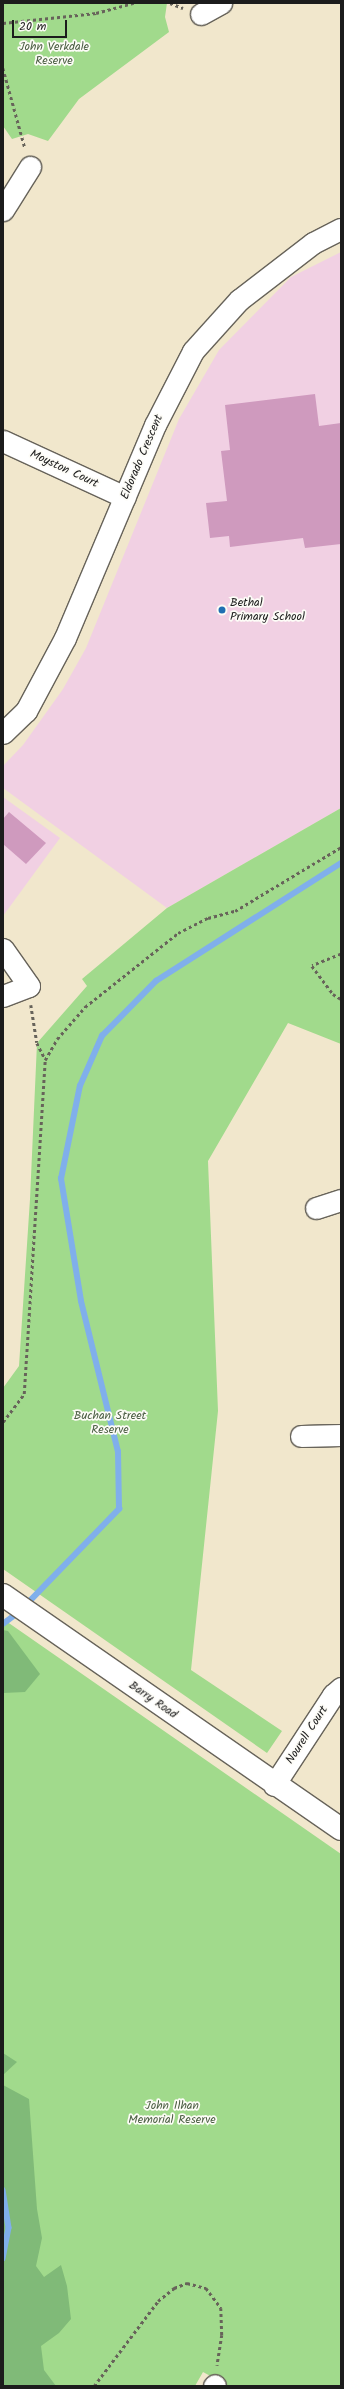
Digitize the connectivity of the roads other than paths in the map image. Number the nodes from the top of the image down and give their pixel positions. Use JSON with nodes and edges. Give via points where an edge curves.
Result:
{"nodes":[{"id":1,"x":221,"y":3,"type":"edge"},
{"id":2,"x":201,"y":14,"type":"dead end"},
{"id":3,"x":30,"y":167,"type":"road end"},
{"id":4,"x":3,"y":210,"type":"edge"},
{"id":5,"x":341,"y":228,"type":"edge"},
{"id":6,"x":3,"y":441,"type":"edge"},
{"id":7,"x":125,"y":496,"type":"junction"},
{"id":8,"x":3,"y":733,"type":"edge"},
{"id":9,"x":3,"y":949,"type":"edge"},
{"id":10,"x":3,"y":996,"type":"edge"},
{"id":11,"x":341,"y":1200,"type":"edge"},
{"id":12,"x":316,"y":1208,"type":"dead end"},
{"id":13,"x":341,"y":1435,"type":"edge"},
{"id":14,"x":301,"y":1436,"type":"dead end"},
{"id":15,"x":3,"y":1595,"type":"edge"},
{"id":16,"x":341,"y":1688,"type":"edge"},
{"id":17,"x":274,"y":1785,"type":"junction"},
{"id":18,"x":303,"y":1804,"type":"junction"},
{"id":19,"x":341,"y":1829,"type":"edge"},
{"id":20,"x":341,"y":1835,"type":"edge"}],
"edges":[{"from":1,"to":2,"type":"street"},
{"from":3,"to":4,"type":"street"},
{"from":5,"to":7,"type":"street","name":"Eldorado Crescent","via":[[313,243],[239,300],[193,351],[155,425]]},
{"from":6,"to":7,"type":"street","name":"Moyston Court"},
{"from":7,"to":8,"type":"street","name":"Eldorado Crescent","via":[[65,638],[26,711]]},
{"from":9,"to":10,"type":"street","via":[[29,986]]},
{"from":11,"to":12,"type":"street"},
{"from":13,"to":14,"type":"street"},
{"from":15,"to":17,"type":"street","name":"Barry Road"},
{"from":16,"to":17,"type":"street","name":"Nourell Court","via":[[333,1695]]},
{"from":17,"to":18,"type":"street","name":"Barry Road"},
{"from":18,"to":19,"type":"street","name":"Barry Road"},
{"from":18,"to":20,"type":"street","name":"Barry Road"}]}
